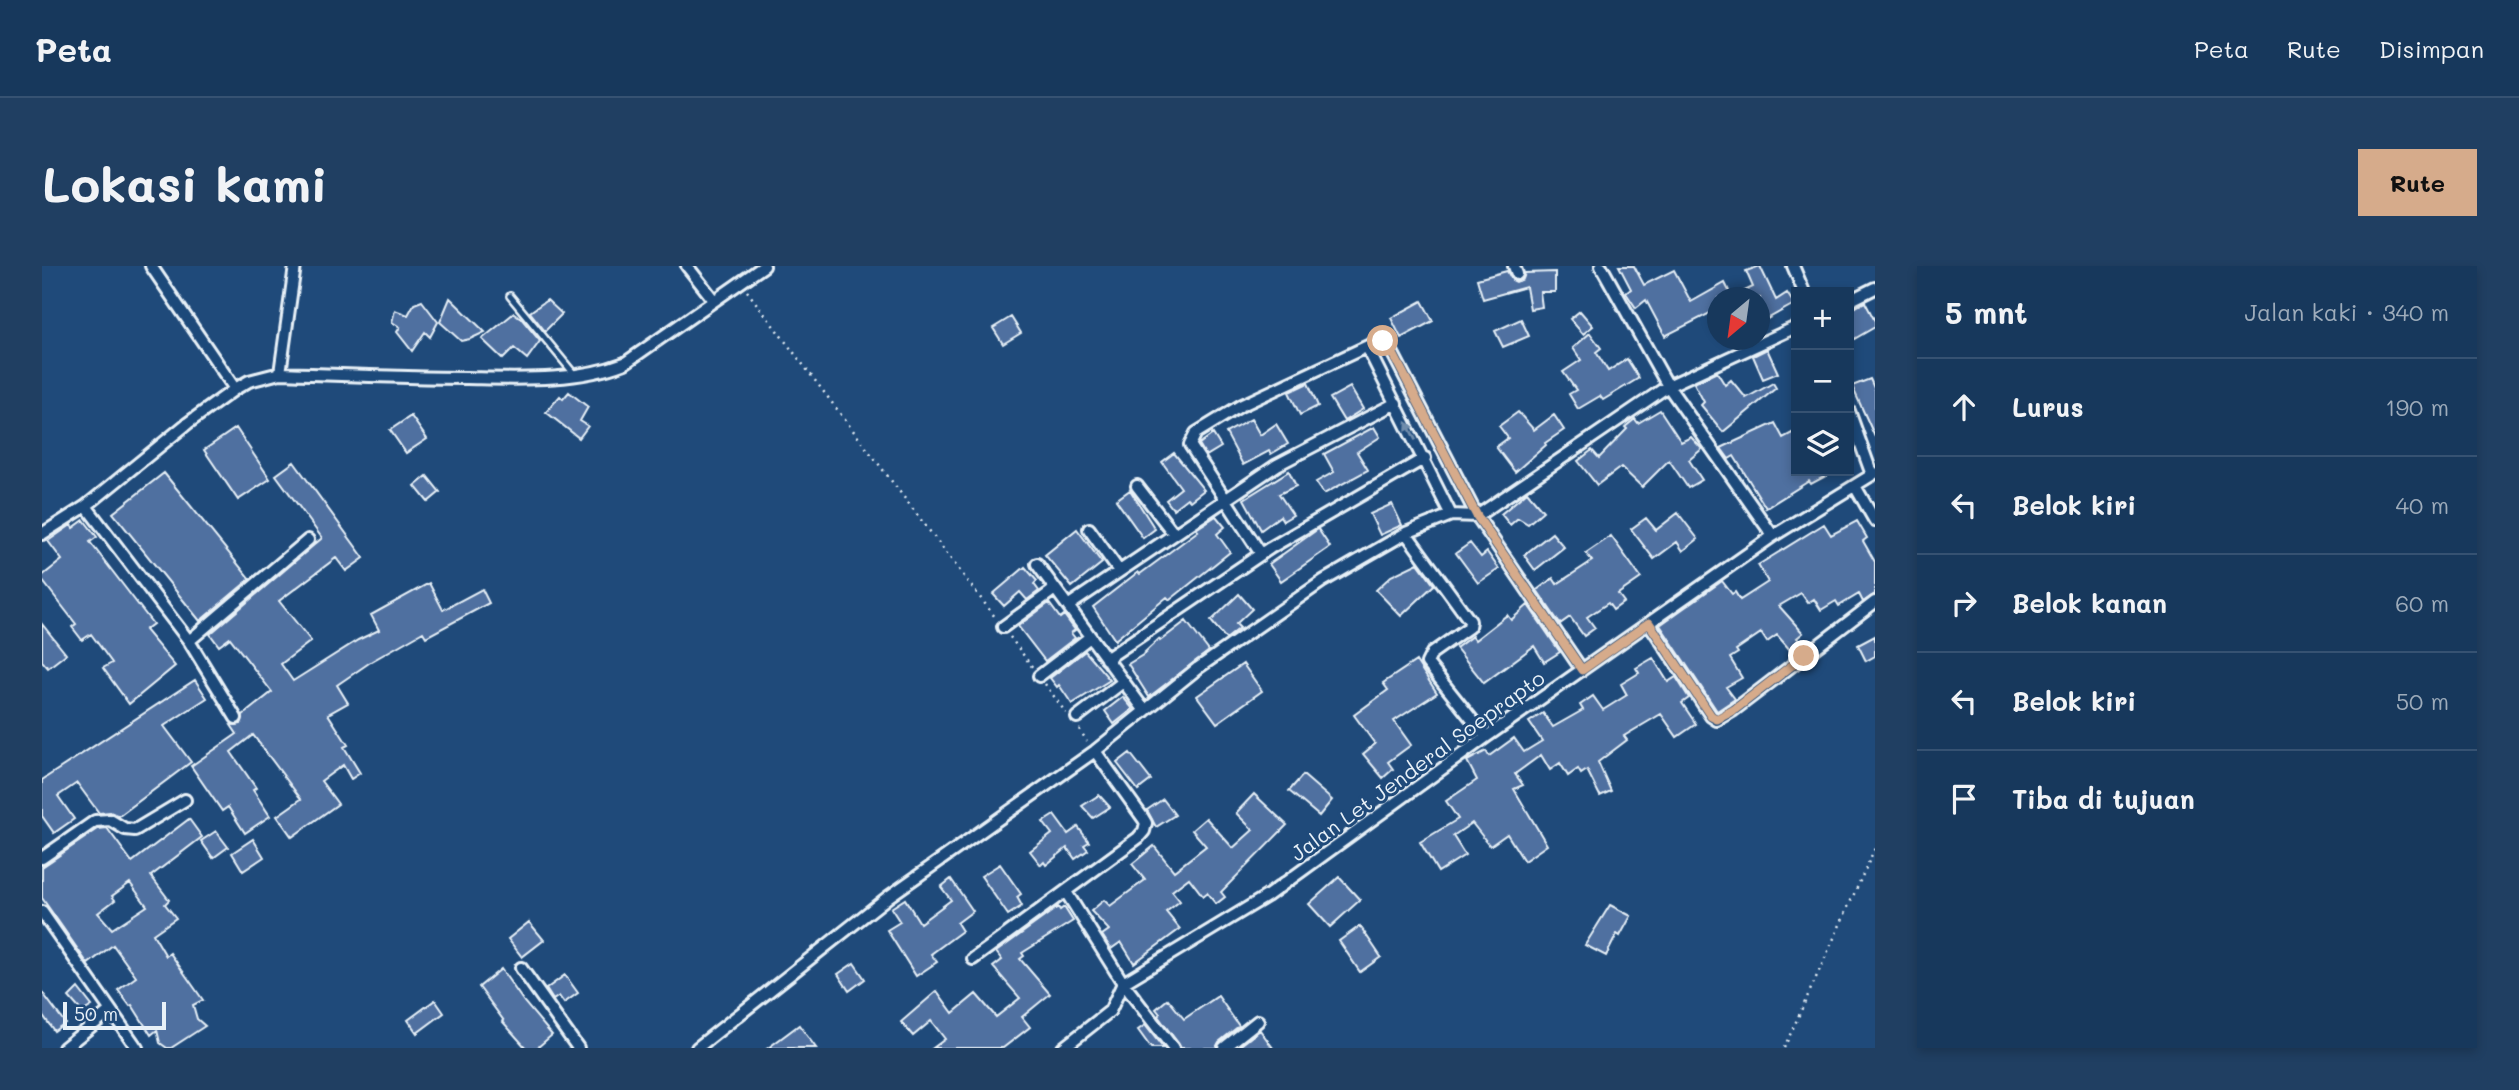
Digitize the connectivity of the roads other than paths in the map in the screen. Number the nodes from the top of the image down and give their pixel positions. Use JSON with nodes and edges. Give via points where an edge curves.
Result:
{"nodes":[{"id":1,"x":151,"y":266,"type":"edge"},
{"id":2,"x":296,"y":266,"type":"edge"},
{"id":3,"x":687,"y":266,"type":"edge"},
{"id":4,"x":764,"y":266,"type":"edge"},
{"id":5,"x":1601,"y":266,"type":"edge"},
{"id":6,"x":1793,"y":266,"type":"edge"},
{"id":7,"x":1802,"y":287,"type":"edge"},
{"id":8,"x":1875,"y":288,"type":"edge"},
{"id":9,"x":510,"y":296,"type":"dead end"},
{"id":10,"x":1854,"y":298,"type":"edge"},
{"id":11,"x":713,"y":299,"type":"junction"},
{"id":12,"x":1791,"y":329,"type":"edge"},
{"id":13,"x":1370,"y":345,"type":"junction"},
{"id":14,"x":280,"y":373,"type":"junction"},
{"id":15,"x":575,"y":375,"type":"junction"},
{"id":16,"x":1668,"y":386,"type":"junction"},
{"id":17,"x":235,"y":389,"type":"junction"},
{"id":18,"x":1396,"y":403,"type":"junction"},
{"id":19,"x":1850,"y":413,"type":"edge"},
{"id":20,"x":1425,"y":458,"type":"junction"},
{"id":21,"x":1873,"y":474,"type":"edge"},
{"id":22,"x":1854,"y":485,"type":"junction"},
{"id":23,"x":1137,"y":486,"type":"dead end"},
{"id":24,"x":1227,"y":499,"type":"junction"},
{"id":25,"x":86,"y":506,"type":"junction"},
{"id":26,"x":1451,"y":515,"type":"junction"},
{"id":27,"x":1477,"y":516,"type":"junction"},
{"id":28,"x":1875,"y":522,"type":"edge"},
{"id":29,"x":1089,"y":529,"type":"dead end"},
{"id":30,"x":1406,"y":533,"type":"junction"},
{"id":31,"x":42,"y":534,"type":"edge"},
{"id":32,"x":1174,"y":534,"type":"junction"},
{"id":33,"x":1773,"y":536,"type":"junction"},
{"id":34,"x":308,"y":540,"type":"dead end"},
{"id":35,"x":1261,"y":554,"type":"junction"},
{"id":36,"x":1037,"y":564,"type":"dead end"},
{"id":37,"x":1119,"y":571,"type":"junction"},
{"id":38,"x":1055,"y":589,"type":"junction"},
{"id":39,"x":1875,"y":601,"type":"edge"},
{"id":40,"x":1068,"y":606,"type":"junction"},
{"id":41,"x":1649,"y":623,"type":"junction"},
{"id":42,"x":1003,"y":627,"type":"road end"},
{"id":43,"x":1090,"y":637,"type":"junction"},
{"id":44,"x":189,"y":641,"type":"junction"},
{"id":45,"x":1106,"y":659,"type":"junction"},
{"id":46,"x":1582,"y":670,"type":"junction"},
{"id":47,"x":1039,"y":676,"type":"road end"},
{"id":48,"x":1123,"y":682,"type":"junction"},
{"id":49,"x":1145,"y":711,"type":"junction"},
{"id":50,"x":236,"y":718,"type":"dead end"},
{"id":51,"x":1074,"y":718,"type":"road end"},
{"id":52,"x":1486,"y":737,"type":"junction"},
{"id":53,"x":1095,"y":751,"type":"junction"},
{"id":54,"x":185,"y":800,"type":"dead end"},
{"id":55,"x":42,"y":858,"type":"edge"},
{"id":56,"x":1066,"y":892,"type":"junction"},
{"id":57,"x":42,"y":912,"type":"edge"},
{"id":58,"x":973,"y":959,"type":"dead end"},
{"id":59,"x":521,"y":968,"type":"dead end"},
{"id":60,"x":1123,"y":983,"type":"junction"},
{"id":61,"x":110,"y":1011,"type":"junction"},
{"id":62,"x":1258,"y":1021,"type":"dead end"},
{"id":63,"x":64,"y":1048,"type":"edge"},
{"id":64,"x":137,"y":1048,"type":"edge"},
{"id":65,"x":578,"y":1048,"type":"edge"},
{"id":66,"x":697,"y":1048,"type":"edge"},
{"id":67,"x":1063,"y":1048,"type":"edge"},
{"id":68,"x":1173,"y":1048,"type":"edge"},
{"id":69,"x":1224,"y":1048,"type":"edge"}],
"edges":[{"from":1,"to":17,"type":"street"},
{"from":2,"to":14,"type":"street"},
{"from":3,"to":11,"type":"street"},
{"from":4,"to":11,"type":"street"},
{"from":5,"to":16,"type":"street"},
{"from":6,"to":7,"type":"street"},
{"from":8,"to":10,"type":"street"},
{"from":9,"to":15,"type":"lane"},
{"from":11,"to":15,"type":"street","via":[[625,363]]},
{"from":12,"to":16,"type":"street"},
{"from":13,"to":18,"type":"street"},
{"from":13,"to":24,"type":"street","via":[[1240,406],[1194,435],[1190,445]]},
{"from":13,"to":27,"type":"street","via":[[1379,340],[1388,344]]},
{"from":14,"to":15,"type":"street","via":[[516,379]]},
{"from":14,"to":17,"type":"street","via":[[249,380]]},
{"from":16,"to":27,"type":"street"},
{"from":16,"to":33,"type":"street"},
{"from":17,"to":25,"type":"street"},
{"from":20,"to":18,"type":"street","one_way":true},
{"from":18,"to":24,"type":"street","via":[[1277,465]]},
{"from":19,"to":21,"type":"street"},
{"from":20,"to":26,"type":"street"},
{"from":20,"to":35,"type":"street"},
{"from":21,"to":22,"type":"street","name":"Jalan Let Jenderal Soeprapto"},
{"from":22,"to":28,"type":"street"},
{"from":22,"to":33,"type":"street","name":"Jalan Let Jenderal Soeprapto"},
{"from":23,"to":32,"type":"street"},
{"from":24,"to":32,"type":"street"},
{"from":24,"to":35,"type":"street"},
{"from":25,"to":31,"type":"street"},
{"from":25,"to":44,"type":"street"},
{"from":26,"to":27,"type":"street"},
{"from":26,"to":30,"type":"street"},
{"from":27,"to":46,"type":"street"},
{"from":29,"to":37,"type":"street"},
{"from":30,"to":49,"type":"street","via":[[1323,581]]},
{"from":30,"to":52,"type":"street","via":[[1470,621],[1469,627],[1430,655],[1427,663]]},
{"from":32,"to":37,"type":"street"},
{"from":33,"to":41,"type":"street","name":"Jalan Let Jenderal Soeprapto"},
{"from":34,"to":44,"type":"street"},
{"from":35,"to":45,"type":"street"},
{"from":36,"to":38,"type":"street"},
{"from":37,"to":40,"type":"street"},
{"from":38,"to":40,"type":"street"},
{"from":38,"to":42,"type":"street"},
{"from":39,"to":41,"type":"street","via":[[1717,719]]},
{"from":40,"to":43,"type":"street"},
{"from":41,"to":46,"type":"street","name":"Jalan Let Jenderal Soeprapto"},
{"from":43,"to":45,"type":"street"},
{"from":43,"to":47,"type":"street"},
{"from":44,"to":50,"type":"street"},
{"from":45,"to":48,"type":"street"},
{"from":46,"to":52,"type":"street","name":"Jalan Let Jenderal Soeprapto"},
{"from":48,"to":49,"type":"street"},
{"from":48,"to":51,"type":"street"},
{"from":49,"to":53,"type":"street"},
{"from":52,"to":60,"type":"street","name":"Jalan Let Jenderal Soeprapto","via":[[1267,896]]},
{"from":53,"to":56,"type":"street","via":[[1146,827]]},
{"from":53,"to":66,"type":"street","via":[[888,897]]},
{"from":54,"to":55,"type":"street","via":[[135,830],[110,820],[95,821]]},
{"from":56,"to":58,"type":"street"},
{"from":56,"to":60,"type":"street"},
{"from":57,"to":61,"type":"street"},
{"from":59,"to":65,"type":"street"},
{"from":60,"to":67,"type":"street","via":[[1110,1011]]},
{"from":60,"to":68,"type":"street"},
{"from":61,"to":63,"type":"street"},
{"from":61,"to":64,"type":"street"},
{"from":62,"to":69,"type":"street"}]}
